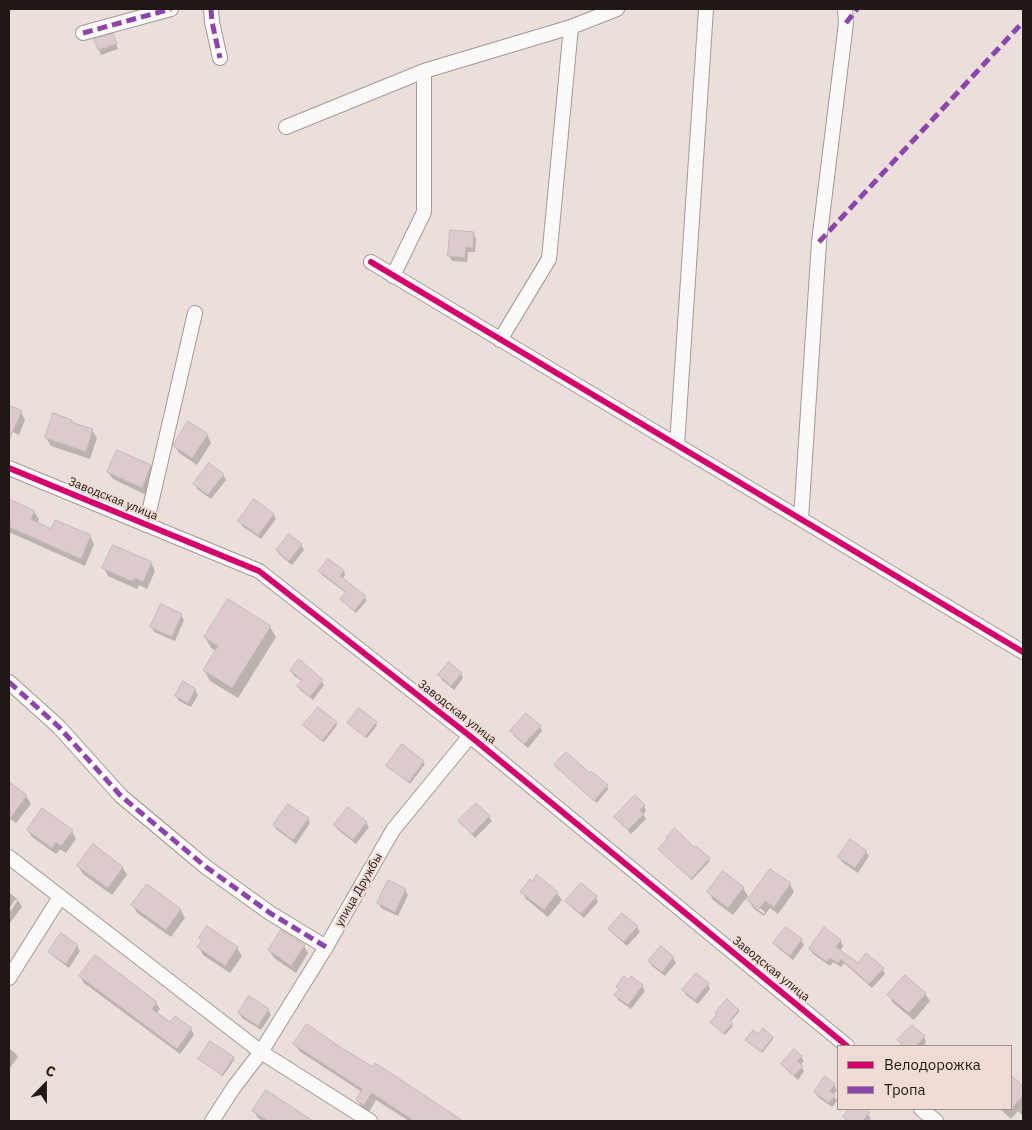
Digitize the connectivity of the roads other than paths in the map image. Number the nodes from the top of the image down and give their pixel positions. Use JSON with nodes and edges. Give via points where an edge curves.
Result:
{"nodes":[{"id":1,"x":170,"y":9,"type":"edge"},
{"id":2,"x":211,"y":9,"type":"edge"},
{"id":3,"x":618,"y":9,"type":"edge"},
{"id":4,"x":706,"y":9,"type":"edge"},
{"id":5,"x":845,"y":9,"type":"edge"},
{"id":6,"x":570,"y":27,"type":"junction"},
{"id":7,"x":83,"y":33,"type":"dead end"},
{"id":8,"x":220,"y":58,"type":"dead end"},
{"id":9,"x":424,"y":71,"type":"junction"},
{"id":10,"x":286,"y":127,"type":"dead end"},
{"id":11,"x":371,"y":262,"type":"dead end"},
{"id":12,"x":393,"y":276,"type":"junction"},
{"id":13,"x":195,"y":313,"type":"dead end"},
{"id":14,"x":500,"y":340,"type":"junction"},
{"id":15,"x":677,"y":445,"type":"junction"},
{"id":16,"x":9,"y":468,"type":"edge"},
{"id":17,"x":801,"y":519,"type":"junction"},
{"id":18,"x":146,"y":525,"type":"junction"},
{"id":19,"x":1023,"y":652,"type":"edge"},
{"id":20,"x":9,"y":682,"type":"edge"},
{"id":21,"x":470,"y":736,"type":"junction"},
{"id":22,"x":9,"y":857,"type":"edge"},
{"id":23,"x":60,"y":897,"type":"junction"},
{"id":24,"x":326,"y":947,"type":"junction"},
{"id":25,"x":9,"y":978,"type":"edge"},
{"id":26,"x":846,"y":1045,"type":"edge"},
{"id":27,"x":261,"y":1052,"type":"junction"},
{"id":28,"x":922,"y":1110,"type":"edge"},
{"id":29,"x":212,"y":1121,"type":"edge"},
{"id":30,"x":370,"y":1121,"type":"edge"},
{"id":31,"x":936,"y":1121,"type":"edge"}],
"edges":[{"from":1,"to":7,"type":"street"},
{"from":2,"to":8,"type":"street"},
{"from":3,"to":6,"type":"street"},
{"from":4,"to":15,"type":"street"},
{"from":5,"to":17,"type":"street","via":[[819,242]]},
{"from":6,"to":9,"type":"street"},
{"from":6,"to":14,"type":"street","via":[[549,259]]},
{"from":9,"to":10,"type":"street"},
{"from":9,"to":12,"type":"street","via":[[424,212]]},
{"from":11,"to":12,"type":"street"},
{"from":12,"to":14,"type":"street"},
{"from":13,"to":18,"type":"street"},
{"from":14,"to":15,"type":"street"},
{"from":15,"to":17,"type":"street"},
{"from":16,"to":18,"type":"street","name":"Заводская улица"},
{"from":17,"to":19,"type":"street"},
{"from":18,"to":21,"type":"street","name":"Заводская улица","via":[[259,572]]},
{"from":20,"to":24,"type":"street","via":[[59,727],[121,796],[177,843],[270,913]]},
{"from":21,"to":24,"type":"street","name":"улица Дружбы","via":[[393,830]]},
{"from":21,"to":26,"type":"street","name":"Заводская улица"},
{"from":22,"to":23,"type":"street"},
{"from":23,"to":25,"type":"street"},
{"from":23,"to":27,"type":"street"},
{"from":24,"to":27,"type":"street","name":"улица Дружбы"},
{"from":27,"to":29,"type":"street","name":"улица Дружбы"},
{"from":27,"to":30,"type":"street"},
{"from":28,"to":31,"type":"street"}]}
